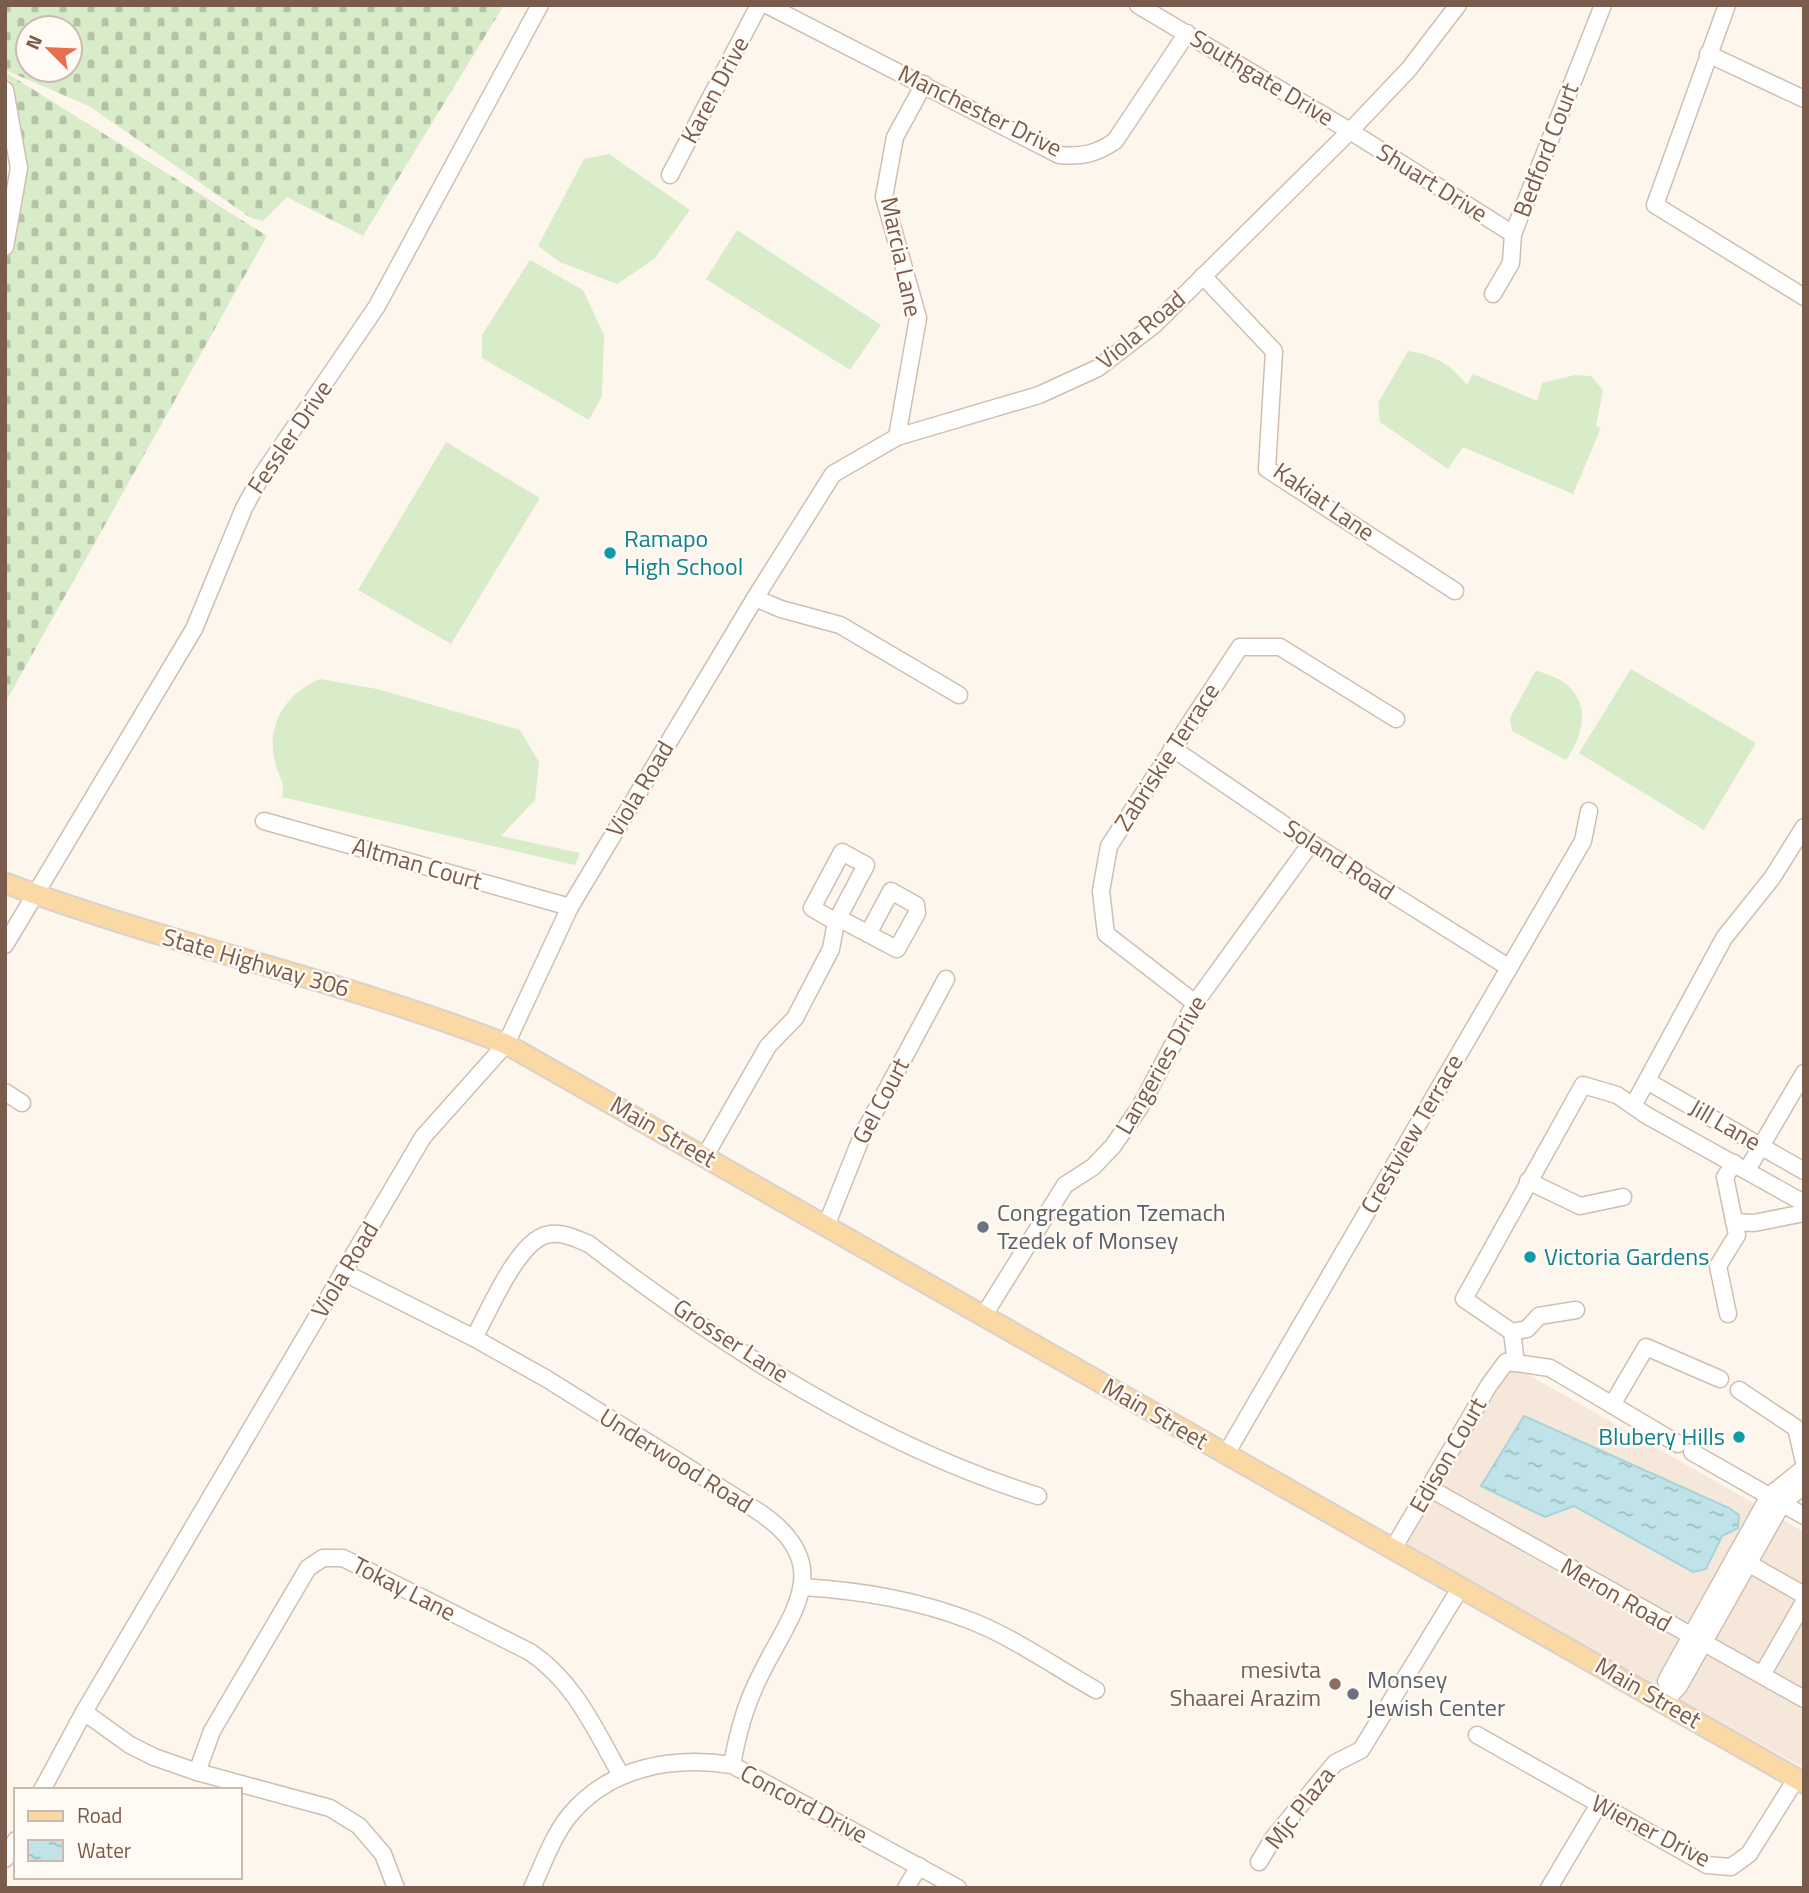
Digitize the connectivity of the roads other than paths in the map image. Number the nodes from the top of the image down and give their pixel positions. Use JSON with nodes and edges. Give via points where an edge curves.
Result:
{"nodes":[{"id":1,"x":540,"y":5,"type":"edge"},
{"id":2,"x":759,"y":5,"type":"edge"},
{"id":3,"x":766,"y":5,"type":"edge"},
{"id":4,"x":1138,"y":5,"type":"edge"},
{"id":5,"x":1458,"y":5,"type":"edge"},
{"id":6,"x":1603,"y":5,"type":"edge"},
{"id":7,"x":1727,"y":5,"type":"edge"},
{"id":8,"x":1187,"y":33,"type":"junction"},
{"id":9,"x":1708,"y":54,"type":"junction"},
{"id":10,"x":924,"y":84,"type":"junction"},
{"id":11,"x":5,"y":90,"type":"edge"},
{"id":12,"x":1804,"y":99,"type":"edge"},
{"id":13,"x":1350,"y":131,"type":"junction"},
{"id":14,"x":670,"y":175,"type":"dead end"},
{"id":15,"x":1513,"y":234,"type":"junction"},
{"id":16,"x":5,"y":247,"type":"edge"},
{"id":17,"x":1203,"y":276,"type":"junction"},
{"id":18,"x":1493,"y":294,"type":"dead end"},
{"id":19,"x":1804,"y":297,"type":"edge"},
{"id":20,"x":897,"y":436,"type":"junction"},
{"id":21,"x":1455,"y":591,"type":"dead end"},
{"id":22,"x":755,"y":598,"type":"junction"},
{"id":23,"x":959,"y":695,"type":"dead end"},
{"id":24,"x":1396,"y":719,"type":"dead end"},
{"id":25,"x":1172,"y":748,"type":"junction"},
{"id":26,"x":1589,"y":811,"type":"dead end"},
{"id":27,"x":264,"y":821,"type":"dead end"},
{"id":28,"x":1804,"y":827,"type":"edge"},
{"id":29,"x":1311,"y":843,"type":"junction"},
{"id":30,"x":5,"y":883,"type":"edge"},
{"id":31,"x":37,"y":895,"type":"junction"},
{"id":32,"x":570,"y":908,"type":"junction"},
{"id":33,"x":868,"y":934,"type":"dead end"},
{"id":34,"x":5,"y":945,"type":"edge"},
{"id":35,"x":1508,"y":967,"type":"junction"},
{"id":36,"x":946,"y":979,"type":"dead end"},
{"id":37,"x":1195,"y":1003,"type":"junction"},
{"id":38,"x":506,"y":1044,"type":"junction"},
{"id":39,"x":1804,"y":1073,"type":"edge"},
{"id":40,"x":1647,"y":1081,"type":"junction"},
{"id":41,"x":5,"y":1092,"type":"edge"},
{"id":42,"x":22,"y":1103,"type":"dead end"},
{"id":43,"x":1633,"y":1106,"type":"junction"},
{"id":44,"x":1761,"y":1146,"type":"junction"},
{"id":45,"x":705,"y":1156,"type":"junction"},
{"id":46,"x":1740,"y":1167,"type":"junction"},
{"id":47,"x":1804,"y":1171,"type":"edge"},
{"id":48,"x":1528,"y":1181,"type":"junction"},
{"id":49,"x":1623,"y":1197,"type":"dead end"},
{"id":50,"x":1804,"y":1203,"type":"edge"},
{"id":51,"x":1804,"y":1213,"type":"edge"},
{"id":52,"x":1734,"y":1222,"type":"junction"},
{"id":53,"x":826,"y":1226,"type":"junction"},
{"id":54,"x":344,"y":1272,"type":"junction"},
{"id":55,"x":1576,"y":1310,"type":"dead end"},
{"id":56,"x":1727,"y":1314,"type":"dead end"},
{"id":57,"x":984,"y":1315,"type":"junction"},
{"id":58,"x":1512,"y":1332,"type":"junction"},
{"id":59,"x":474,"y":1338,"type":"junction"},
{"id":60,"x":1511,"y":1363,"type":"junction"},
{"id":61,"x":1720,"y":1379,"type":"dead end"},
{"id":62,"x":1739,"y":1390,"type":"dead end"},
{"id":63,"x":1612,"y":1405,"type":"junction"},
{"id":64,"x":1800,"y":1428,"type":"edge"},
{"id":65,"x":1226,"y":1454,"type":"junction"},
{"id":66,"x":1804,"y":1462,"type":"edge"},
{"id":67,"x":1804,"y":1468,"type":"edge"},
{"id":68,"x":1804,"y":1485,"type":"edge"},
{"id":69,"x":1429,"y":1488,"type":"junction"},
{"id":70,"x":1038,"y":1496,"type":"dead end"},
{"id":71,"x":1776,"y":1500,"type":"junction"},
{"id":72,"x":1804,"y":1516,"type":"edge"},
{"id":73,"x":1393,"y":1549,"type":"junction"},
{"id":74,"x":1742,"y":1559,"type":"junction"},
{"id":75,"x":803,"y":1587,"type":"junction"},
{"id":76,"x":1461,"y":1587,"type":"junction"},
{"id":77,"x":1804,"y":1595,"type":"edge"},
{"id":78,"x":1804,"y":1602,"type":"edge"},
{"id":79,"x":1696,"y":1640,"type":"junction"},
{"id":80,"x":1762,"y":1675,"type":"junction"},
{"id":81,"x":1096,"y":1690,"type":"dead end"},
{"id":82,"x":1668,"y":1697,"type":"junction"},
{"id":83,"x":1804,"y":1699,"type":"edge"},
{"id":84,"x":84,"y":1712,"type":"junction"},
{"id":85,"x":1477,"y":1735,"type":"dead end"},
{"id":86,"x":732,"y":1765,"type":"junction"},
{"id":87,"x":197,"y":1772,"type":"junction"},
{"id":88,"x":621,"y":1775,"type":"junction"},
{"id":89,"x":1800,"y":1781,"type":"edge"},
{"id":90,"x":44,"y":1788,"type":"edge"},
{"id":91,"x":1599,"y":1804,"type":"junction"},
{"id":92,"x":14,"y":1843,"type":"edge"},
{"id":93,"x":5,"y":1859,"type":"edge"},
{"id":94,"x":1259,"y":1862,"type":"dead end"},
{"id":95,"x":919,"y":1866,"type":"junction"},
{"id":96,"x":396,"y":1888,"type":"edge"},
{"id":97,"x":532,"y":1888,"type":"edge"},
{"id":98,"x":906,"y":1888,"type":"edge"},
{"id":99,"x":958,"y":1888,"type":"edge"},
{"id":100,"x":1549,"y":1888,"type":"edge"}],
"edges":[{"from":1,"to":31,"type":"street","name":"Fessler Drive","via":[[377,306],[262,475],[194,629]]},
{"from":2,"to":14,"type":"street","name":"Karen Drive"},
{"from":3,"to":10,"type":"street","name":"Manchester Drive"},
{"from":4,"to":8,"type":"street","name":"Southgate Drive"},
{"from":5,"to":13,"type":"street","name":"Viola Road","via":[[1409,69]]},
{"from":6,"to":15,"type":"street","name":"Bedford Court"},
{"from":7,"to":9,"type":"street"},
{"from":8,"to":10,"type":"street","name":"Manchester Drive","via":[[1115,141],[1079,157],[1059,155]]},
{"from":8,"to":13,"type":"street","name":"Southgate Drive"},
{"from":9,"to":12,"type":"street"},
{"from":9,"to":19,"type":"street","via":[[1655,205]]},
{"from":10,"to":20,"type":"street","name":"Marcia Lane","via":[[895,137],[884,197],[918,318]]},
{"from":11,"to":16,"type":"street","via":[[19,168]]},
{"from":13,"to":15,"type":"street","name":"Shuart Drive"},
{"from":13,"to":17,"type":"street","name":"Viola Road"},
{"from":15,"to":18,"type":"street","name":"Bedford Court","via":[[1511,263]]},
{"from":17,"to":20,"type":"street","name":"Viola Road","via":[[1154,325],[1098,368],[1039,395]]},
{"from":17,"to":21,"type":"street","name":"Kakiat Lane","via":[[1274,351],[1267,468]]},
{"from":20,"to":22,"type":"street","name":"Viola Road","via":[[832,474]]},
{"from":22,"to":23,"type":"street","via":[[840,625]]},
{"from":22,"to":32,"type":"street","name":"Viola Road"},
{"from":24,"to":25,"type":"street","name":"Zabriskie Terrace","via":[[1280,647],[1240,647]]},
{"from":25,"to":29,"type":"street","name":"Soland Road"},
{"from":25,"to":37,"type":"street","name":"Zabriskie Terrace","via":[[1109,846],[1101,891],[1106,934]]},
{"from":26,"to":35,"type":"street","name":"Crestview Terrace","via":[[1583,841]]},
{"from":27,"to":32,"type":"street","name":"Altman Court"},
{"from":28,"to":40,"type":"street","via":[[1772,878],[1724,938]]},
{"from":29,"to":35,"type":"street","name":"Soland Road"},
{"from":29,"to":37,"type":"street","name":"Langeries Drive"},
{"from":30,"to":31,"type":"main road","name":"State Highway 306"},
{"from":31,"to":34,"type":"street","name":"Fessler Drive"},
{"from":31,"to":38,"type":"main road","name":"State Highway 306","via":[[412,1010]]},
{"from":32,"to":38,"type":"street","name":"Viola Road"},
{"from":33,"to":45,"type":"street","via":[[837,920],[831,949],[795,1018],[768,1046]]},
{"from":35,"to":65,"type":"street","name":"Crestview Terrace"},
{"from":36,"to":53,"type":"street","name":"Gel Court","via":[[862,1136]]},
{"from":37,"to":57,"type":"street","name":"Langeries Drive","via":[[1140,1107],[1093,1167],[1065,1185]]},
{"from":38,"to":45,"type":"main road","name":"Main Street"},
{"from":38,"to":54,"type":"street","name":"Viola Road","via":[[423,1137]]},
{"from":39,"to":44,"type":"street"},
{"from":40,"to":43,"type":"street"},
{"from":40,"to":44,"type":"street","name":"Jill Lane"},
{"from":41,"to":42,"type":"street"},
{"from":43,"to":46,"type":"street"},
{"from":43,"to":48,"type":"street","via":[[1617,1095],[1583,1085]]},
{"from":44,"to":46,"type":"street"},
{"from":44,"to":47,"type":"street","name":"Jill Lane"},
{"from":45,"to":53,"type":"main road","name":"Main Street"},
{"from":46,"to":50,"type":"street"},
{"from":46,"to":52,"type":"street","via":[[1725,1177]]},
{"from":48,"to":49,"type":"street","via":[[1580,1206]]},
{"from":48,"to":58,"type":"street","via":[[1464,1299]]},
{"from":51,"to":52,"type":"street","via":[[1754,1223]]},
{"from":52,"to":56,"type":"street","via":[[1737,1235],[1718,1266]]},
{"from":53,"to":57,"type":"main road","name":"Main Street"},
{"from":54,"to":59,"type":"street","name":"Underwood Road"},
{"from":54,"to":84,"type":"street","name":"Viola Road"},
{"from":55,"to":58,"type":"street","via":[[1539,1316],[1527,1329]]},
{"from":57,"to":65,"type":"main road","name":"Main Street"},
{"from":58,"to":60,"type":"street"},
{"from":59,"to":70,"type":"street","name":"Grosser Lane","via":[[533,1241],[548,1234],[568,1235],[589,1244],[713,1333],[888,1435]]},
{"from":59,"to":75,"type":"street","name":"Underwood Road","via":[[777,1523],[800,1556]]},
{"from":60,"to":63,"type":"street","via":[[1550,1368]]},
{"from":60,"to":69,"type":"street","name":"Edison Court","via":[[1489,1385]]},
{"from":61,"to":63,"type":"street","via":[[1646,1347]]},
{"from":62,"to":64,"type":"street"},
{"from":63,"to":71,"type":"street"},
{"from":64,"to":66,"type":"street"},
{"from":65,"to":73,"type":"main road","name":"Main Street"},
{"from":67,"to":71,"type":"street"},
{"from":68,"to":71,"type":"street"},
{"from":69,"to":73,"type":"street","name":"Edison Court"},
{"from":69,"to":79,"type":"street","name":"Meron Road"},
{"from":71,"to":72,"type":"street"},
{"from":71,"to":74,"type":"street"},
{"from":73,"to":76,"type":"main road","name":"Main Street"},
{"from":74,"to":77,"type":"street"},
{"from":74,"to":79,"type":"street"},
{"from":75,"to":81,"type":"street","via":[[869,1592],[964,1619]]},
{"from":75,"to":86,"type":"street","name":"Underwood Road","via":[[740,1721]]},
{"from":76,"to":82,"type":"main road","name":"Main Street"},
{"from":76,"to":94,"type":"street","name":"Mjc Plaza","via":[[1361,1750],[1335,1763]]},
{"from":78,"to":80,"type":"street"},
{"from":79,"to":80,"type":"street","name":"Meron Road"},
{"from":79,"to":82,"type":"street","via":[[1666,1681]]},
{"from":80,"to":83,"type":"street","name":"Meron Road"},
{"from":82,"to":89,"type":"main road","name":"Main Street"},
{"from":84,"to":87,"type":"street","via":[[130,1745]]},
{"from":84,"to":90,"type":"street","name":"Viola Road"},
{"from":85,"to":91,"type":"street","name":"Wiener Drive"},
{"from":86,"to":88,"type":"street","name":"Concord Drive","via":[[701,1760]]},
{"from":86,"to":95,"type":"street","name":"Concord Drive"},
{"from":87,"to":88,"type":"street","name":"Tokay Lane","via":[[212,1731],[308,1568],[323,1558],[343,1558],[553,1667],[572,1690]]},
{"from":87,"to":96,"type":"street","via":[[330,1808],[359,1826],[383,1854]]},
{"from":88,"to":97,"type":"street","name":"Concord Drive","via":[[589,1794],[568,1817]]},
{"from":89,"to":91,"type":"street","name":"Wiener Drive","via":[[1749,1854],[1731,1867],[1707,1865]]},
{"from":91,"to":100,"type":"street"},
{"from":92,"to":93,"type":"street"},
{"from":95,"to":98,"type":"street"},
{"from":95,"to":99,"type":"street","name":"Concord Drive"}]}
